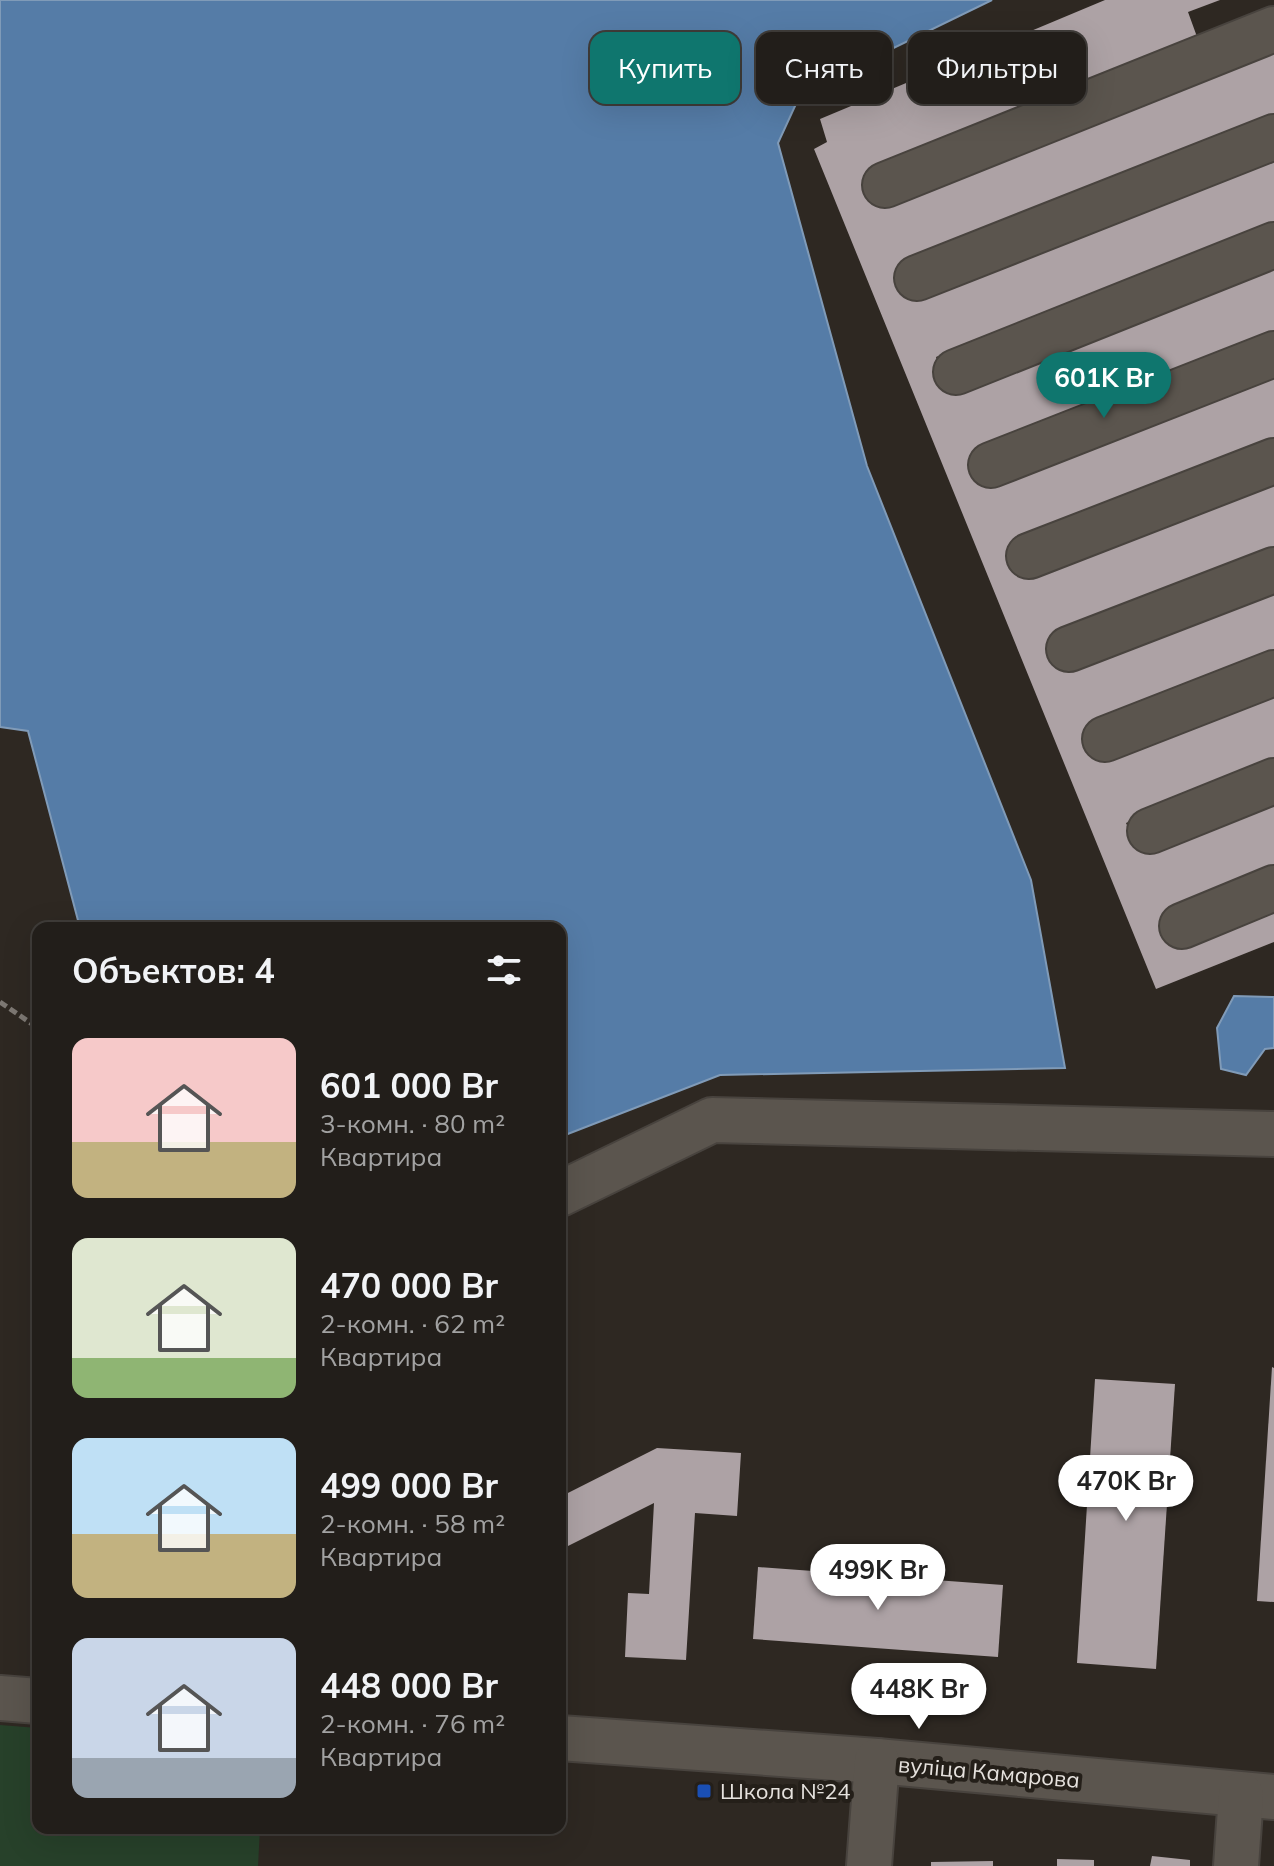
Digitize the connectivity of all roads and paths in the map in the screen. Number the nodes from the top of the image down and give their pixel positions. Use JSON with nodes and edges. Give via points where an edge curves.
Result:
{"nodes":[{"id":1,"x":1274,"y":29,"type":"edge"},
{"id":2,"x":1274,"y":137,"type":"edge"},
{"id":3,"x":885,"y":185,"type":"dead end"},
{"id":4,"x":1274,"y":245,"type":"edge"},
{"id":5,"x":917,"y":278,"type":"dead end"},
{"id":6,"x":1274,"y":354,"type":"edge"},
{"id":7,"x":956,"y":372,"type":"dead end"},
{"id":8,"x":1274,"y":461,"type":"edge"},
{"id":9,"x":991,"y":465,"type":"dead end"},
{"id":10,"x":1029,"y":556,"type":"dead end"},
{"id":11,"x":1274,"y":570,"type":"edge"},
{"id":12,"x":1069,"y":649,"type":"dead end"},
{"id":13,"x":1274,"y":673,"type":"edge"},
{"id":14,"x":1105,"y":739,"type":"dead end"},
{"id":15,"x":1274,"y":781,"type":"edge"},
{"id":16,"x":1150,"y":831,"type":"dead end"},
{"id":17,"x":1274,"y":888,"type":"edge"},
{"id":18,"x":1182,"y":926,"type":"dead end"},
{"id":19,"x":0,"y":1002,"type":"edge"},
{"id":20,"x":32,"y":1024,"type":"edge"},
{"id":21,"x":1274,"y":1134,"type":"edge"},
{"id":22,"x":566,"y":1191,"type":"edge"},
{"id":23,"x":0,"y":1698,"type":"edge"},
{"id":24,"x":32,"y":1701,"type":"edge"},
{"id":25,"x":566,"y":1738,"type":"edge"},
{"id":26,"x":877,"y":1761,"type":"junction"},
{"id":27,"x":1257,"y":1796,"type":"edge"},
{"id":28,"x":869,"y":1866,"type":"edge"},
{"id":29,"x":1236,"y":1866,"type":"edge"}],
"edges":[{"from":1,"to":3,"type":"street"},
{"from":2,"to":5,"type":"street"},
{"from":4,"to":7,"type":"street"},
{"from":6,"to":9,"type":"street"},
{"from":8,"to":10,"type":"street"},
{"from":11,"to":12,"type":"street"},
{"from":13,"to":14,"type":"street"},
{"from":15,"to":16,"type":"street"},
{"from":17,"to":18,"type":"street"},
{"from":19,"to":20,"type":"path"},
{"from":21,"to":22,"type":"street","via":[[712,1120]]},
{"from":23,"to":24,"type":"street"},
{"from":25,"to":26,"type":"street","name":"вуліца Камарова"},
{"from":26,"to":27,"type":"street","name":"вуліца Камарова"},
{"from":26,"to":28,"type":"street"},
{"from":27,"to":29,"type":"street"}]}
